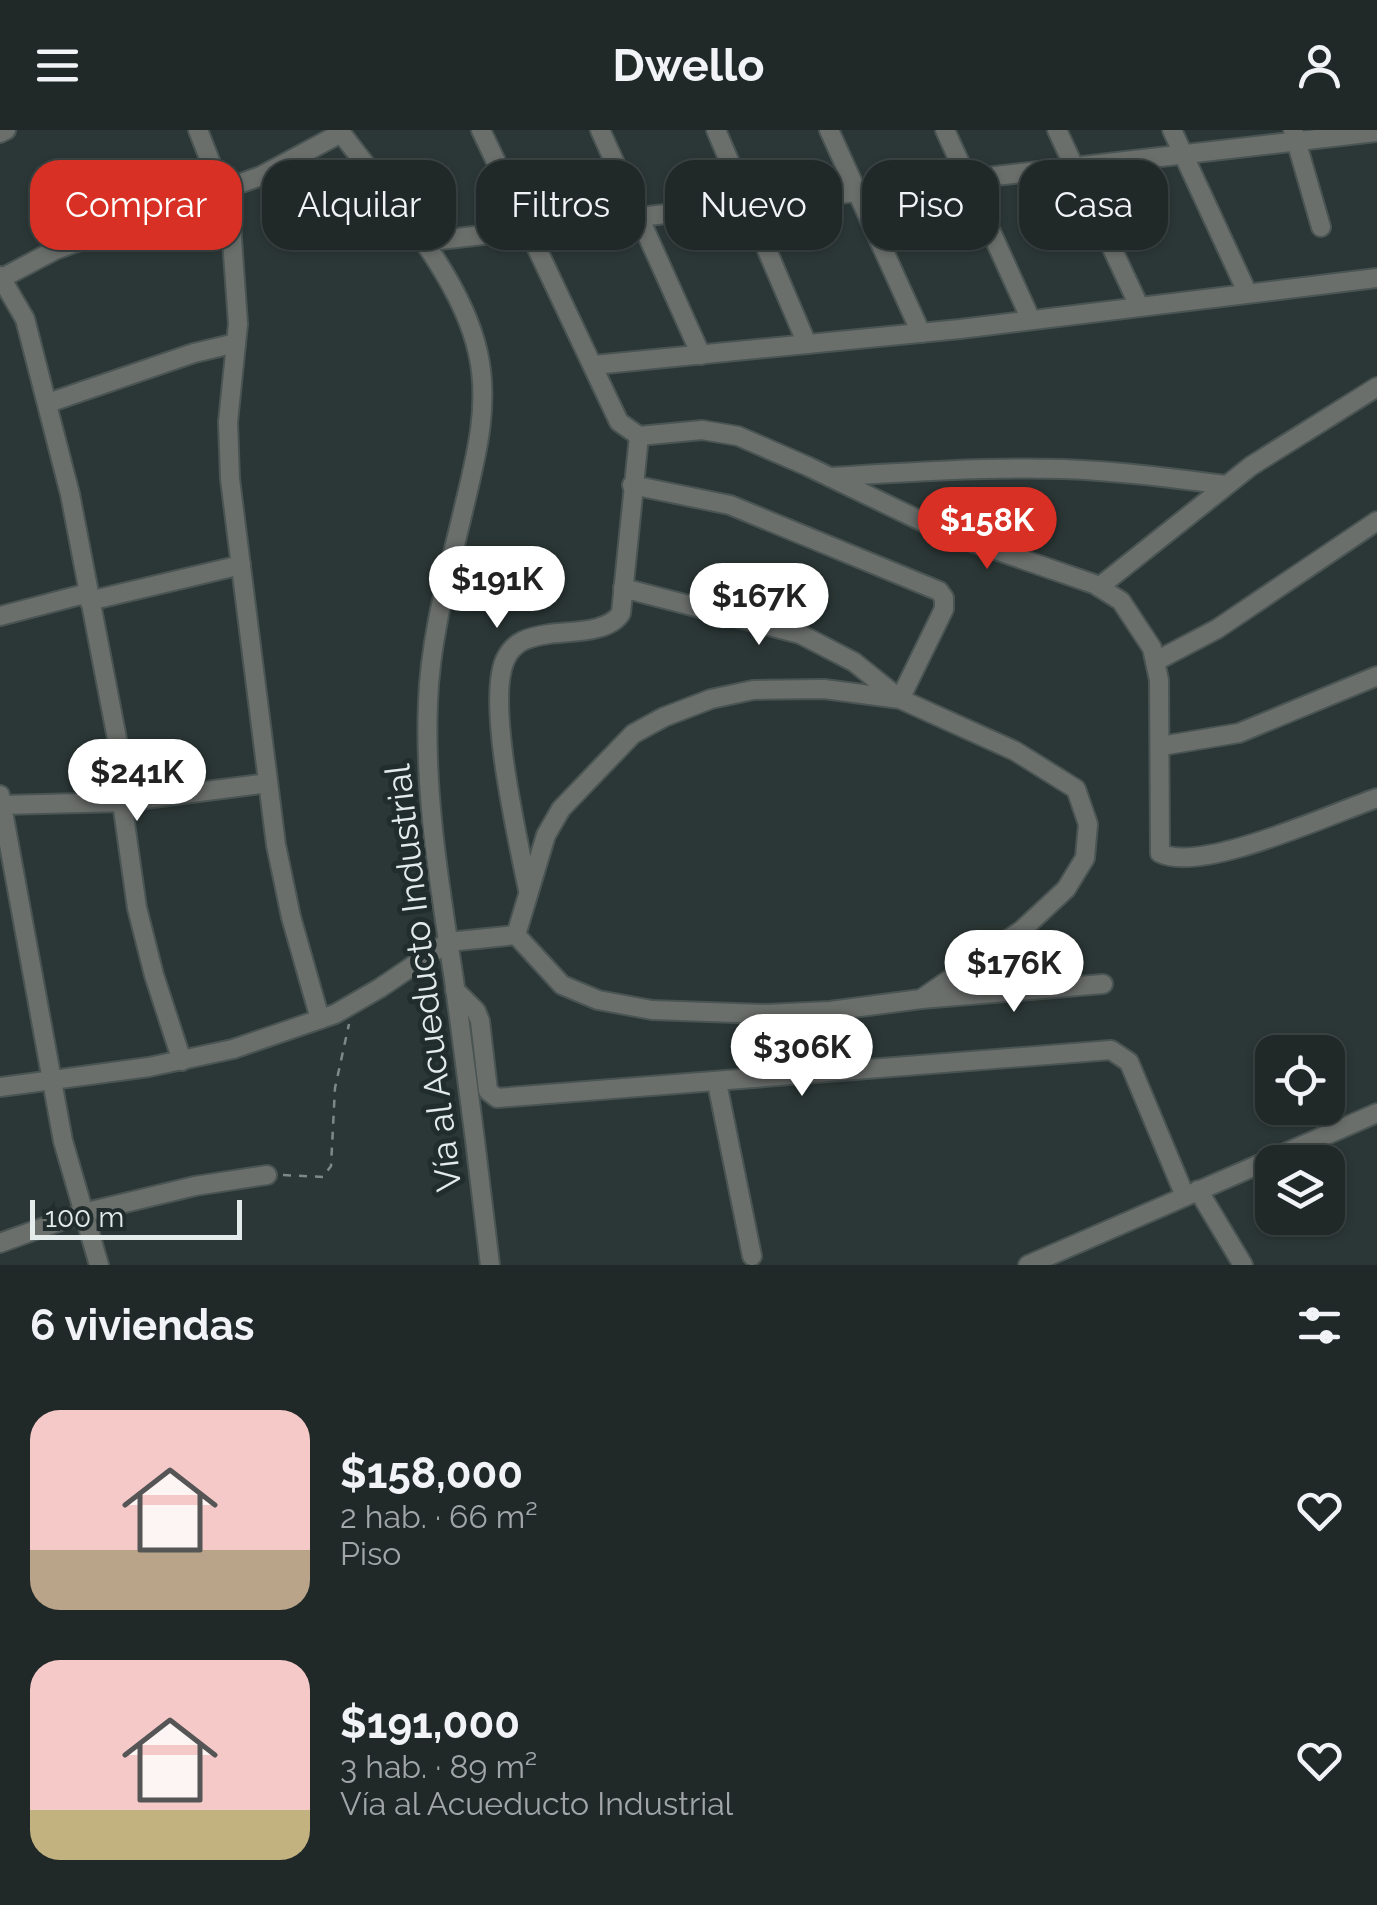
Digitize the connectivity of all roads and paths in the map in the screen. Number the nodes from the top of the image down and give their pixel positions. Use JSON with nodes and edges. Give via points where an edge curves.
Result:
{"nodes":[{"id":1,"x":198,"y":130,"type":"edge"},
{"id":2,"x":481,"y":130,"type":"edge"},
{"id":3,"x":600,"y":130,"type":"edge"},
{"id":4,"x":716,"y":130,"type":"edge"},
{"id":5,"x":829,"y":130,"type":"edge"},
{"id":6,"x":945,"y":130,"type":"edge"},
{"id":7,"x":1057,"y":130,"type":"edge"},
{"id":8,"x":1172,"y":130,"type":"edge"},
{"id":9,"x":340,"y":131,"type":"edge"},
{"id":10,"x":1377,"y":132,"type":"edge"},
{"id":11,"x":1294,"y":136,"type":"edge"},
{"id":12,"x":1184,"y":156,"type":"junction"},
{"id":13,"x":210,"y":160,"type":"edge"},
{"id":14,"x":361,"y":160,"type":"edge"},
{"id":15,"x":495,"y":160,"type":"edge"},
{"id":16,"x":614,"y":160,"type":"edge"},
{"id":17,"x":729,"y":160,"type":"edge"},
{"id":18,"x":957,"y":160,"type":"edge"},
{"id":19,"x":1070,"y":160,"type":"edge"},
{"id":20,"x":1147,"y":160,"type":"edge"},
{"id":21,"x":242,"y":183,"type":"edge"},
{"id":22,"x":862,"y":192,"type":"edge"},
{"id":23,"x":856,"y":193,"type":"junction"},
{"id":24,"x":842,"y":195,"type":"edge"},
{"id":25,"x":1322,"y":226,"type":"dead end"},
{"id":26,"x":645,"y":229,"type":"edge"},
{"id":27,"x":55,"y":250,"type":"edge"},
{"id":28,"x":233,"y":250,"type":"edge"},
{"id":29,"x":428,"y":250,"type":"edge"},
{"id":30,"x":537,"y":250,"type":"edge"},
{"id":31,"x":768,"y":250,"type":"edge"},
{"id":32,"x":998,"y":250,"type":"edge"},
{"id":33,"x":1113,"y":250,"type":"edge"},
{"id":34,"x":1,"y":277,"type":"edge"},
{"id":35,"x":1377,"y":278,"type":"edge"},
{"id":36,"x":1248,"y":292,"type":"junction"},
{"id":37,"x":1139,"y":306,"type":"junction"},
{"id":38,"x":1031,"y":320,"type":"junction"},
{"id":39,"x":921,"y":332,"type":"junction"},
{"id":40,"x":236,"y":342,"type":"junction"},
{"id":41,"x":807,"y":344,"type":"junction"},
{"id":42,"x":701,"y":354,"type":"junction"},
{"id":43,"x":594,"y":366,"type":"junction"},
{"id":44,"x":1377,"y":387,"type":"edge"},
{"id":45,"x":48,"y":402,"type":"junction"},
{"id":46,"x":638,"y":436,"type":"junction"},
{"id":47,"x":830,"y":477,"type":"junction"},
{"id":48,"x":632,"y":484,"type":"junction"},
{"id":49,"x":1226,"y":485,"type":"junction"},
{"id":50,"x":1377,"y":521,"type":"edge"},
{"id":51,"x":240,"y":566,"type":"junction"},
{"id":52,"x":1099,"y":586,"type":"junction"},
{"id":53,"x":623,"y":588,"type":"junction"},
{"id":54,"x":88,"y":597,"type":"junction"},
{"id":55,"x":0,"y":616,"type":"edge"},
{"id":56,"x":1156,"y":661,"type":"junction"},
{"id":57,"x":1377,"y":676,"type":"edge"},
{"id":58,"x":900,"y":699,"type":"junction"},
{"id":59,"x":1161,"y":746,"type":"junction"},
{"id":60,"x":268,"y":783,"type":"junction"},
{"id":61,"x":1377,"y":798,"type":"edge"},
{"id":62,"x":1,"y":800,"type":"edge"},
{"id":63,"x":122,"y":802,"type":"junction"},
{"id":64,"x":3,"y":830,"type":"edge"},
{"id":65,"x":529,"y":897,"type":"junction"},
{"id":66,"x":516,"y":935,"type":"junction"},
{"id":67,"x":448,"y":942,"type":"junction"},
{"id":68,"x":1103,"y":984,"type":"dead end"},
{"id":69,"x":455,"y":989,"type":"junction"},
{"id":70,"x":921,"y":999,"type":"junction"},
{"id":71,"x":347,"y":1007,"type":"junction"},
{"id":72,"x":320,"y":1019,"type":"junction"},
{"id":73,"x":182,"y":1061,"type":"junction"},
{"id":74,"x":50,"y":1081,"type":"junction"},
{"id":75,"x":717,"y":1083,"type":"junction"},
{"id":76,"x":0,"y":1087,"type":"edge"},
{"id":77,"x":1377,"y":1113,"type":"edge"},
{"id":78,"x":267,"y":1175,"type":"joint"},
{"id":79,"x":1192,"y":1193,"type":"junction"},
{"id":80,"x":83,"y":1212,"type":"junction"},
{"id":81,"x":0,"y":1243,"type":"edge"},
{"id":82,"x":752,"y":1256,"type":"dead end"},
{"id":83,"x":99,"y":1265,"type":"edge"},
{"id":84,"x":490,"y":1265,"type":"edge"},
{"id":85,"x":1028,"y":1265,"type":"edge"},
{"id":86,"x":1243,"y":1265,"type":"edge"}],
"edges":[{"from":1,"to":13,"type":"street"},
{"from":2,"to":15,"type":"street"},
{"from":3,"to":16,"type":"street"},
{"from":4,"to":17,"type":"street"},
{"from":5,"to":23,"type":"street"},
{"from":6,"to":18,"type":"street"},
{"from":7,"to":19,"type":"street"},
{"from":8,"to":12,"type":"street"},
{"from":9,"to":14,"type":"street","name":"Vía al Acueducto Industrial"},
{"from":9,"to":21,"type":"street"},
{"from":10,"to":11,"type":"street"},
{"from":11,"to":12,"type":"street"},
{"from":11,"to":25,"type":"street"},
{"from":12,"to":20,"type":"street"},
{"from":12,"to":36,"type":"street"},
{"from":22,"to":23,"type":"street"},
{"from":23,"to":24,"type":"street"},
{"from":23,"to":39,"type":"street"},
{"from":26,"to":42,"type":"street"},
{"from":27,"to":34,"type":"street"},
{"from":28,"to":40,"type":"street"},
{"from":29,"to":67,"type":"street","name":"Vía al Acueducto Industrial","via":[[468,317],[483,388],[478,448],[430,675],[430,783]]},
{"from":30,"to":43,"type":"street"},
{"from":31,"to":41,"type":"street"},
{"from":32,"to":38,"type":"street"},
{"from":33,"to":37,"type":"street"},
{"from":34,"to":45,"type":"street","via":[[25,319]]},
{"from":35,"to":36,"type":"street"},
{"from":36,"to":37,"type":"street"},
{"from":37,"to":38,"type":"street"},
{"from":38,"to":39,"type":"street"},
{"from":39,"to":41,"type":"street"},
{"from":40,"to":45,"type":"street"},
{"from":40,"to":51,"type":"street","via":[[228,422]]},
{"from":41,"to":42,"type":"street"},
{"from":42,"to":43,"type":"street"},
{"from":43,"to":46,"type":"street","via":[[619,422]]},
{"from":44,"to":49,"type":"street"},
{"from":45,"to":54,"type":"street"},
{"from":46,"to":47,"type":"street","via":[[723,432]]},
{"from":46,"to":48,"type":"street"},
{"from":47,"to":49,"type":"street","via":[[1064,469]]},
{"from":47,"to":52,"type":"street","via":[[946,533]]},
{"from":48,"to":53,"type":"street"},
{"from":48,"to":58,"type":"street","via":[[730,506],[938,591],[944,610]]},
{"from":49,"to":52,"type":"street"},
{"from":50,"to":56,"type":"street","via":[[1217,629]]},
{"from":51,"to":54,"type":"street"},
{"from":51,"to":60,"type":"street"},
{"from":52,"to":56,"type":"street","via":[[1128,609]]},
{"from":53,"to":58,"type":"street","via":[[800,634],[854,662]]},
{"from":53,"to":65,"type":"street","via":[[617,620],[522,638],[506,656],[498,682],[507,788]]},
{"from":54,"to":55,"type":"street"},
{"from":54,"to":63,"type":"street","via":[[118,744]]},
{"from":56,"to":59,"type":"street"},
{"from":57,"to":59,"type":"street","via":[[1239,733]]},
{"from":58,"to":65,"type":"street","via":[[753,690],[664,717],[633,734],[561,809],[546,835]]},
{"from":58,"to":70,"type":"street","via":[[1015,751],[1076,790],[1088,824],[1085,858],[1066,889],[1022,930]]},
{"from":59,"to":61,"type":"street","via":[[1159,848],[1166,856],[1208,854],[1274,837]]},
{"from":60,"to":63,"type":"street"},
{"from":60,"to":72,"type":"street","via":[[291,918]]},
{"from":62,"to":63,"type":"street"},
{"from":62,"to":64,"type":"street"},
{"from":63,"to":73,"type":"street","via":[[137,908]]},
{"from":64,"to":74,"type":"street"},
{"from":65,"to":66,"type":"street"},
{"from":66,"to":67,"type":"street"},
{"from":66,"to":70,"type":"street","via":[[562,985],[652,1010],[766,1014]]},
{"from":67,"to":69,"type":"street","name":"Vía al Acueducto Industrial"},
{"from":67,"to":71,"type":"street"},
{"from":68,"to":70,"type":"street"},
{"from":69,"to":75,"type":"street","via":[[480,1021],[491,1096]]},
{"from":69,"to":84,"type":"street","name":"Vía al Acueducto Industrial"},
{"from":71,"to":72,"type":"street"},
{"from":71,"to":78,"type":"path","via":[[331,1166],[323,1177]]},
{"from":72,"to":73,"type":"street"},
{"from":73,"to":74,"type":"street"},
{"from":74,"to":76,"type":"street"},
{"from":74,"to":80,"type":"street"},
{"from":75,"to":79,"type":"street","via":[[1111,1050],[1129,1062]]},
{"from":75,"to":82,"type":"street"},
{"from":77,"to":79,"type":"street"},
{"from":78,"to":80,"type":"street"},
{"from":79,"to":85,"type":"street"},
{"from":79,"to":86,"type":"street"},
{"from":80,"to":81,"type":"street"},
{"from":80,"to":83,"type":"street"}]}
